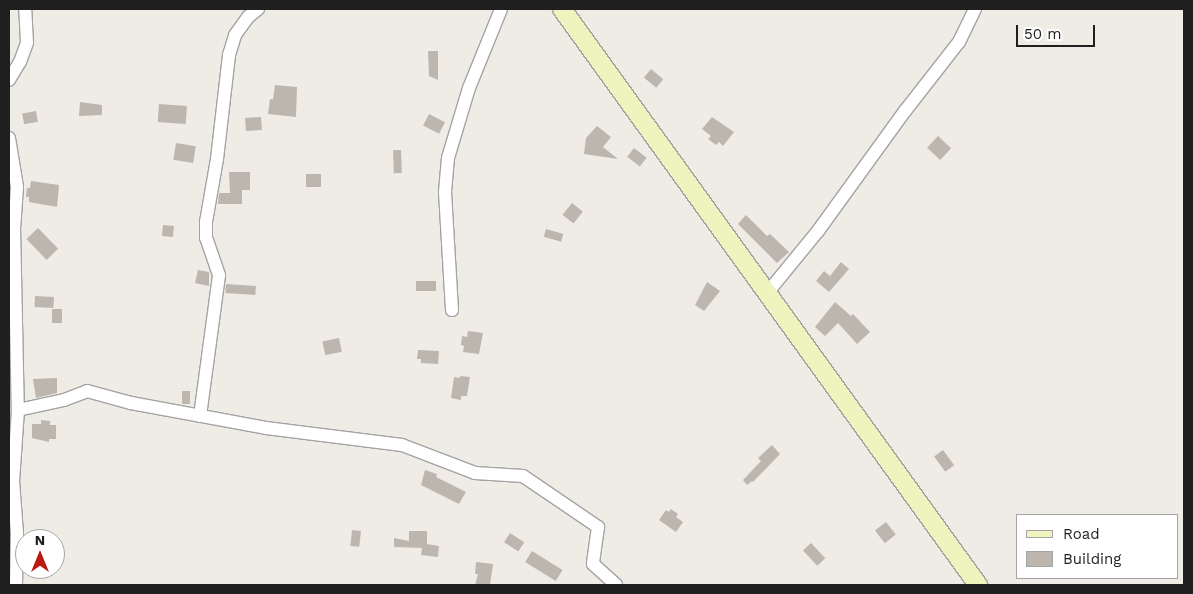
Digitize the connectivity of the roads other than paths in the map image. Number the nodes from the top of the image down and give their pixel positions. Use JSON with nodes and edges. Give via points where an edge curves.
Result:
{"nodes":[{"id":1,"x":25,"y":9,"type":"edge"},
{"id":2,"x":258,"y":9,"type":"edge"},
{"id":3,"x":501,"y":9,"type":"edge"},
{"id":4,"x":562,"y":9,"type":"edge"},
{"id":5,"x":975,"y":9,"type":"edge"},
{"id":6,"x":9,"y":80,"type":"edge"},
{"id":7,"x":9,"y":138,"type":"edge"},
{"id":8,"x":768,"y":292,"type":"junction"},
{"id":9,"x":452,"y":310,"type":"dead end"},
{"id":10,"x":18,"y":410,"type":"junction"},
{"id":11,"x":200,"y":416,"type":"junction"},
{"id":12,"x":16,"y":585,"type":"edge"},
{"id":13,"x":616,"y":585,"type":"edge"},
{"id":14,"x":978,"y":585,"type":"edge"}],
"edges":[{"from":1,"to":6,"type":"street","via":[[27,43]]},
{"from":2,"to":11,"type":"street","via":[[235,35],[228,55],[217,159],[206,222],[206,238],[219,275]]},
{"from":3,"to":9,"type":"street","via":[[469,88],[448,158],[445,192]]},
{"from":4,"to":8,"type":"main road"},
{"from":5,"to":8,"type":"street","via":[[959,42],[818,232]]},
{"from":7,"to":10,"type":"street","via":[[17,187],[14,226]]},
{"from":8,"to":14,"type":"main road","via":[[845,404]]},
{"from":10,"to":11,"type":"street","via":[[64,400],[87,391]]},
{"from":10,"to":12,"type":"street","via":[[13,461]]},
{"from":11,"to":13,"type":"street","via":[[402,445],[475,473],[523,476],[598,527],[593,564]]}]}
